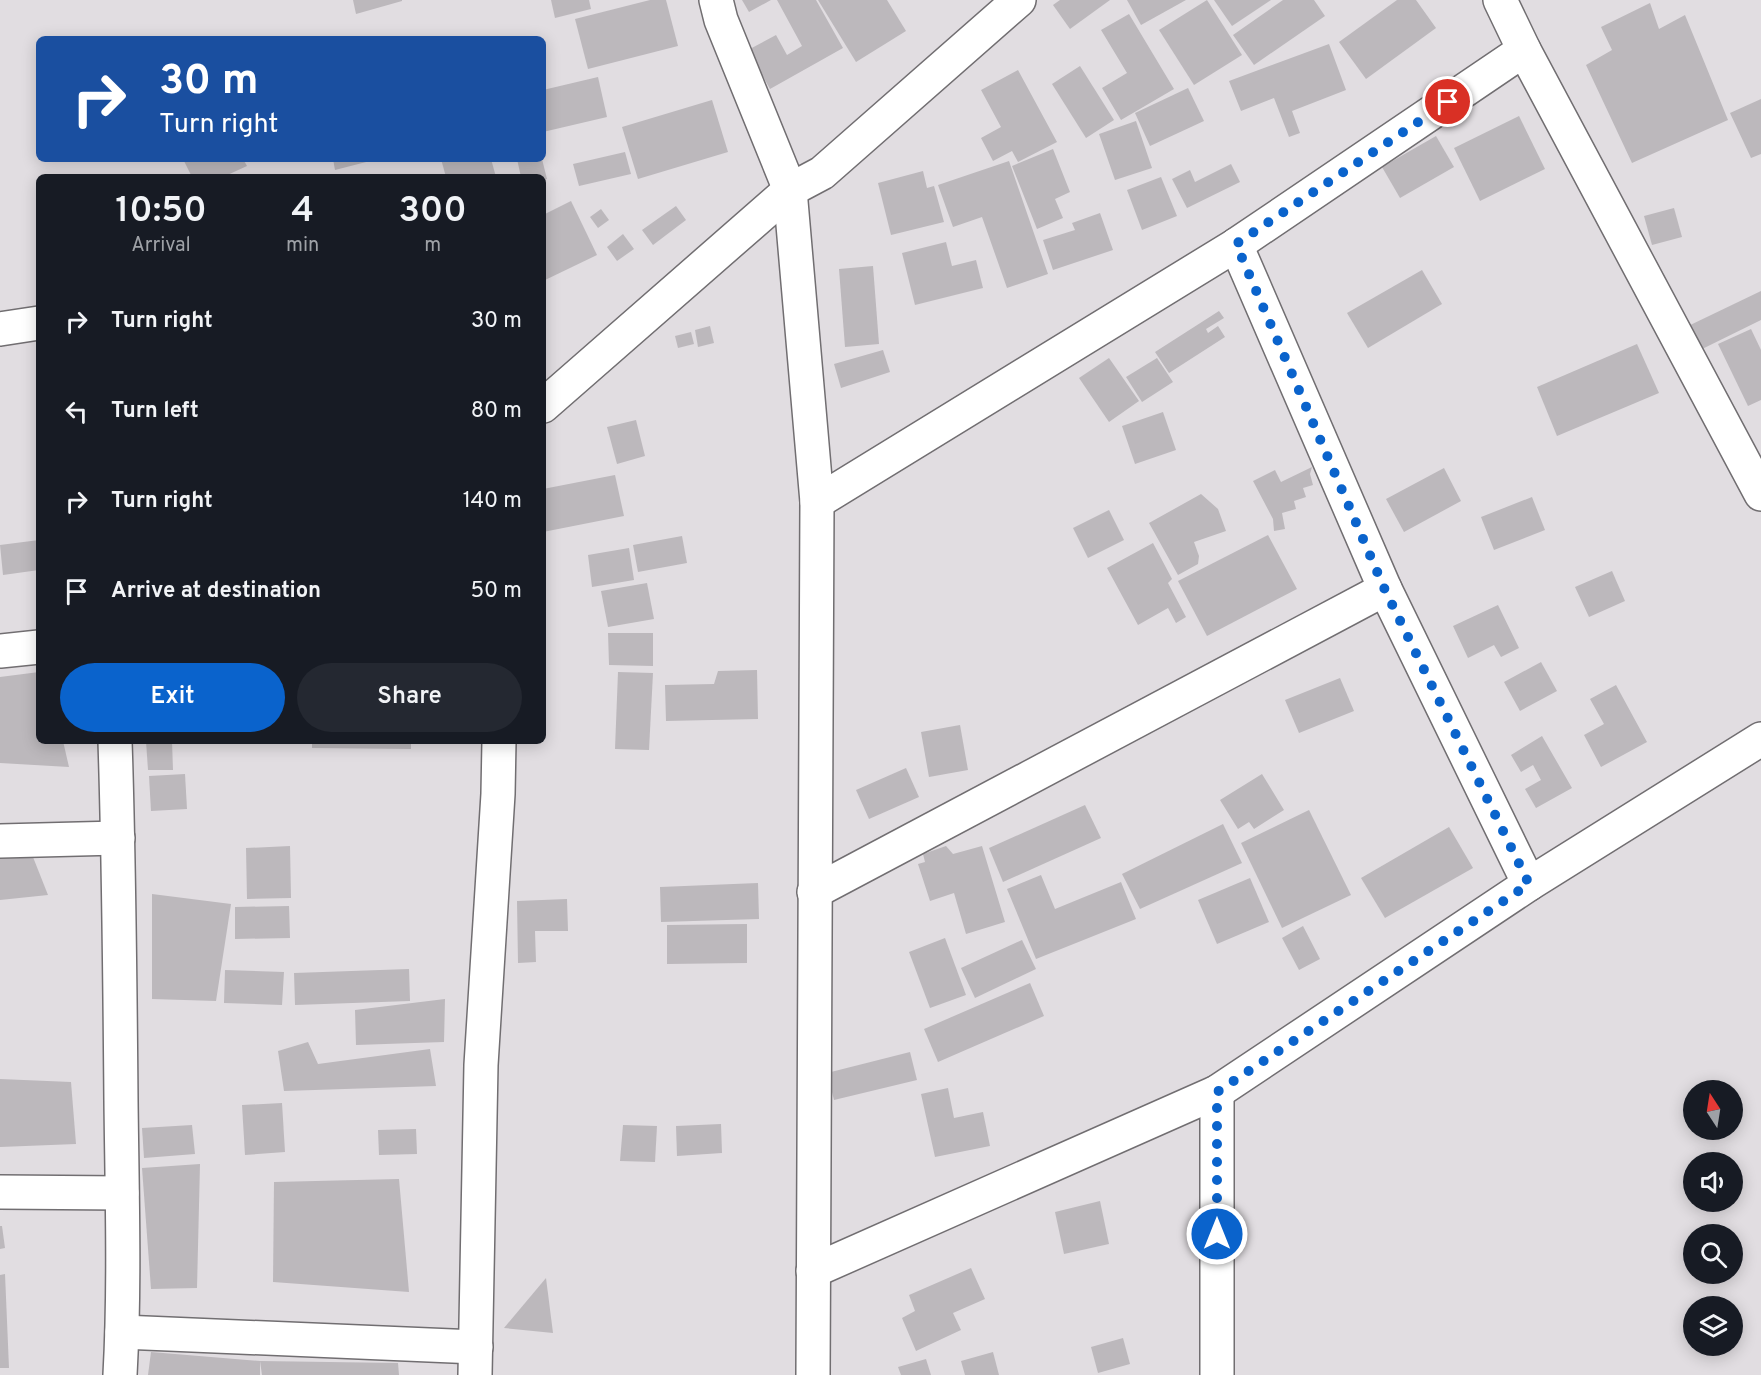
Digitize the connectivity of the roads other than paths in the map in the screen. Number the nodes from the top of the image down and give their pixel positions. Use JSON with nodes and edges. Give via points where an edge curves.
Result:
{"nodes":[{"id":1,"x":716,"y":0,"type":"edge"},
{"id":2,"x":1019,"y":0,"type":"edge"},
{"id":3,"x":1500,"y":0,"type":"edge"},
{"id":4,"x":1524,"y":50,"type":"junction"},
{"id":5,"x":790,"y":190,"type":"junction"},
{"id":6,"x":1236,"y":244,"type":"junction"},
{"id":7,"x":36,"y":323,"type":"edge"},
{"id":8,"x":0,"y":329,"type":"edge"},
{"id":9,"x":546,"y":403,"type":"edge"},
{"id":10,"x":1761,"y":494,"type":"edge"},
{"id":11,"x":817,"y":502,"type":"junction"},
{"id":12,"x":1385,"y":590,"type":"junction"},
{"id":13,"x":36,"y":647,"type":"edge"},
{"id":14,"x":0,"y":651,"type":"edge"},
{"id":15,"x":1761,"y":739,"type":"edge"},
{"id":16,"x":115,"y":744,"type":"edge"},
{"id":17,"x":499,"y":744,"type":"edge"},
{"id":18,"x":118,"y":838,"type":"junction"},
{"id":19,"x":0,"y":841,"type":"edge"},
{"id":20,"x":1529,"y":884,"type":"junction"},
{"id":21,"x":814,"y":892,"type":"junction"},
{"id":22,"x":1217,"y":1092,"type":"junction"},
{"id":23,"x":0,"y":1192,"type":"edge"},
{"id":24,"x":122,"y":1193,"type":"junction"},
{"id":25,"x":813,"y":1270,"type":"junction"},
{"id":26,"x":122,"y":1332,"type":"junction"},
{"id":27,"x":476,"y":1361,"type":"edge"},
{"id":28,"x":120,"y":1375,"type":"edge"},
{"id":29,"x":813,"y":1375,"type":"edge"},
{"id":30,"x":1217,"y":1375,"type":"edge"}],
"edges":[{"from":1,"to":5,"type":"street"},
{"from":2,"to":5,"type":"street","via":[[822,173]]},
{"from":3,"to":4,"type":"street"},
{"from":4,"to":6,"type":"street"},
{"from":4,"to":10,"type":"street"},
{"from":5,"to":9,"type":"street"},
{"from":5,"to":11,"type":"street"},
{"from":6,"to":11,"type":"street"},
{"from":6,"to":12,"type":"street"},
{"from":7,"to":8,"type":"street"},
{"from":11,"to":21,"type":"street"},
{"from":12,"to":20,"type":"street"},
{"from":12,"to":21,"type":"street"},
{"from":13,"to":14,"type":"street"},
{"from":15,"to":20,"type":"street"},
{"from":16,"to":18,"type":"street"},
{"from":17,"to":27,"type":"street","via":[[481,1065]]},
{"from":18,"to":19,"type":"street"},
{"from":18,"to":24,"type":"street"},
{"from":20,"to":22,"type":"street"},
{"from":21,"to":25,"type":"street"},
{"from":22,"to":25,"type":"street"},
{"from":22,"to":30,"type":"street"},
{"from":23,"to":24,"type":"street"},
{"from":24,"to":26,"type":"street"},
{"from":25,"to":29,"type":"street"},
{"from":26,"to":27,"type":"street"},
{"from":26,"to":28,"type":"street"}]}
